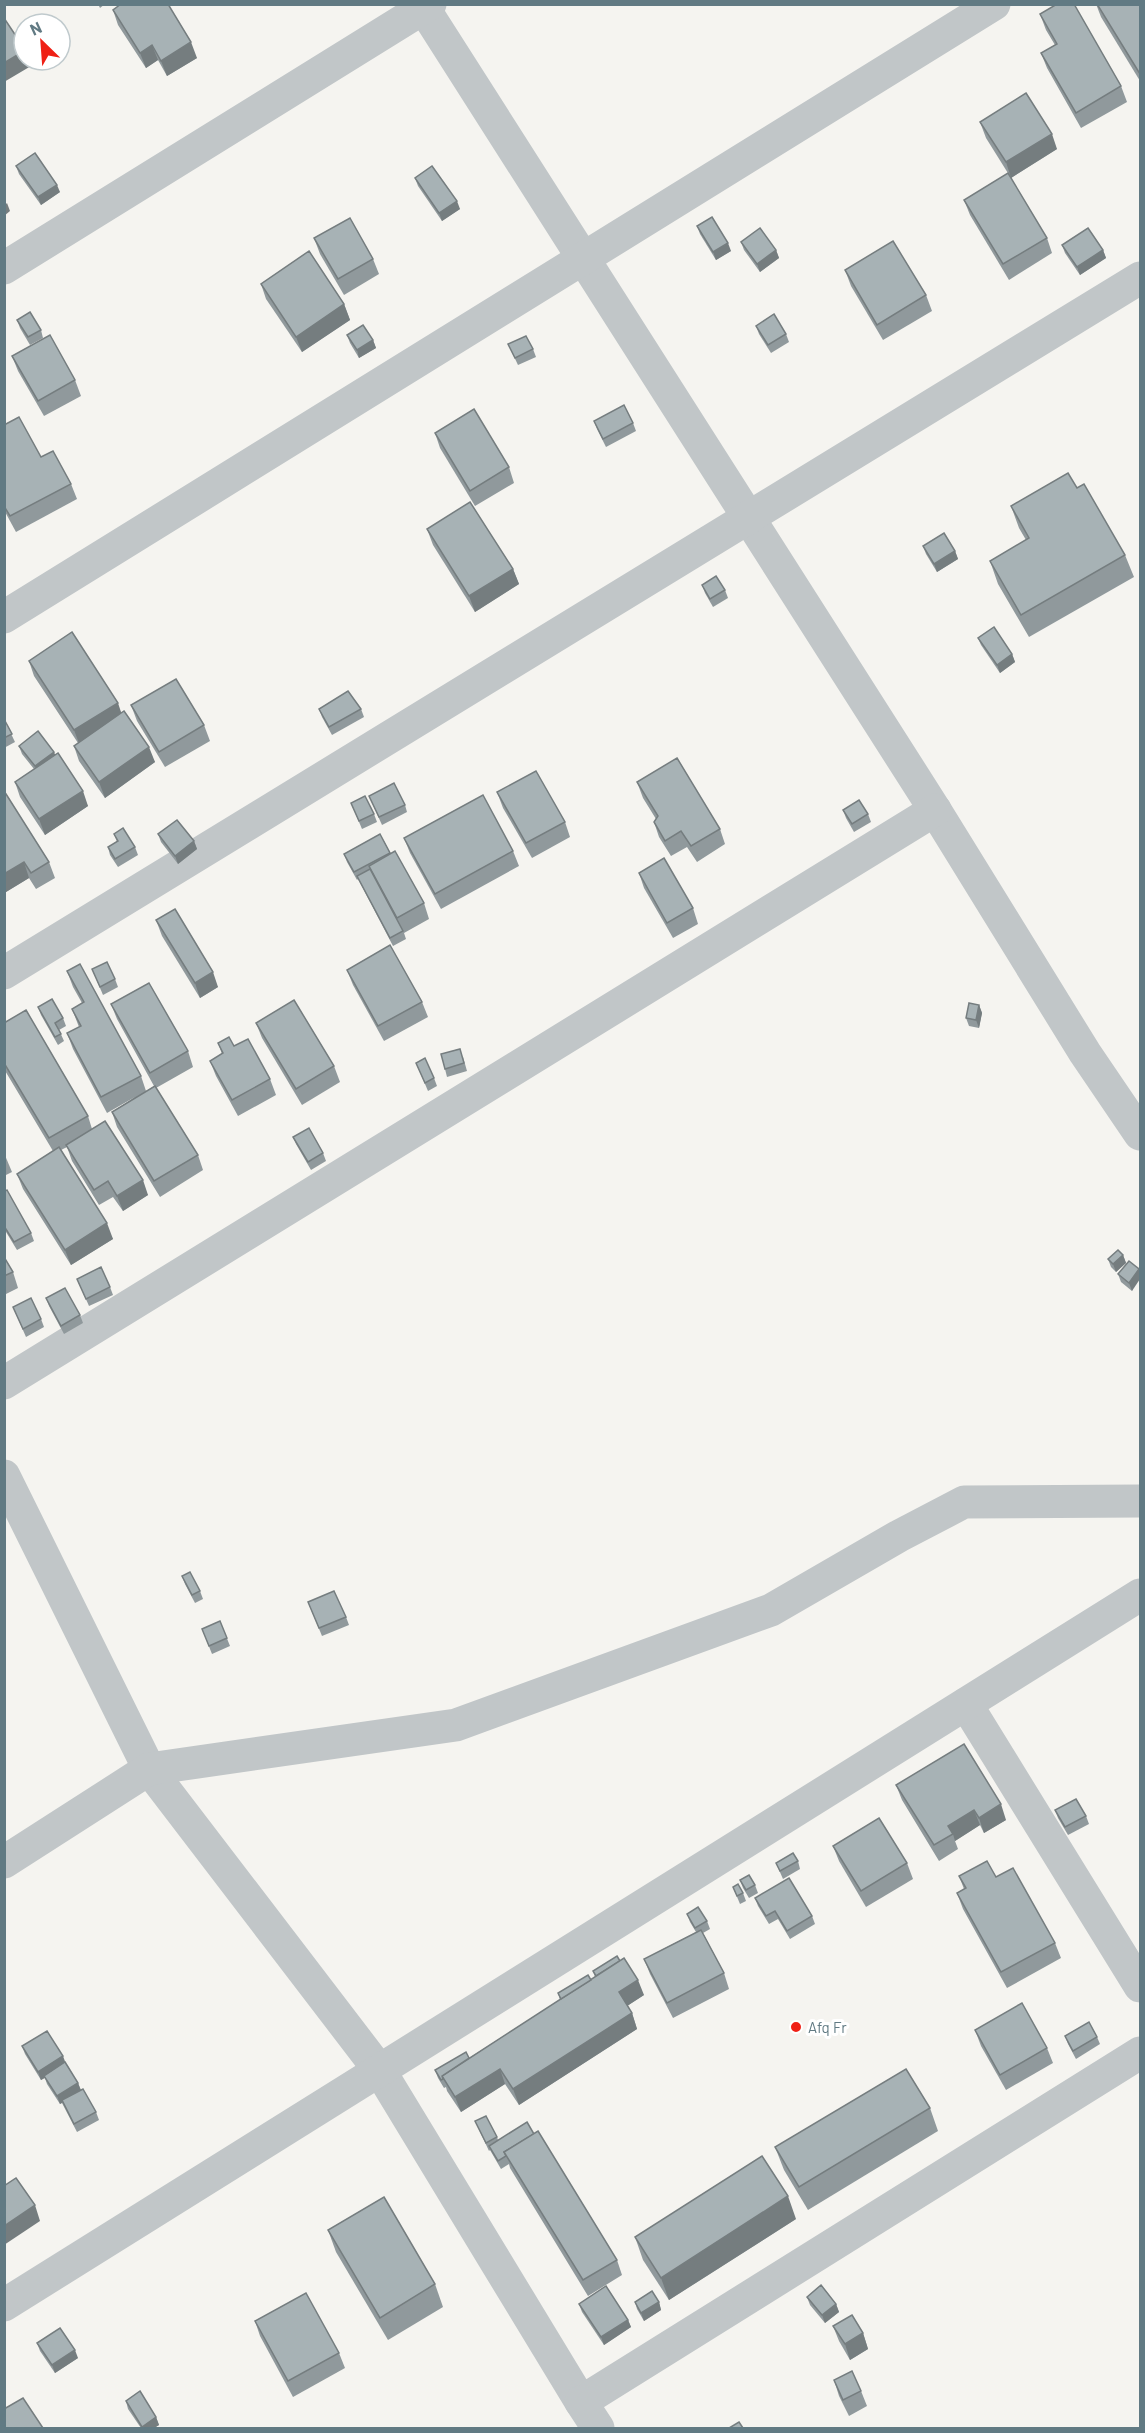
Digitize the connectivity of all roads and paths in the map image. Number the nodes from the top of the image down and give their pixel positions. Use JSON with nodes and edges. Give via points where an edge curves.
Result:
{"nodes":[{"id":1,"x":994,"y":4,"type":"edge"},
{"id":2,"x":425,"y":6,"type":"edge"},
{"id":3,"x":583,"y":259,"type":"junction"},
{"id":4,"x":4,"y":268,"type":"edge"},
{"id":5,"x":1140,"y":278,"type":"edge"},
{"id":6,"x":748,"y":518,"type":"junction"},
{"id":7,"x":4,"y":617,"type":"edge"},
{"id":8,"x":935,"y":810,"type":"junction"},
{"id":9,"x":4,"y":973,"type":"edge"},
{"id":10,"x":1140,"y":1134,"type":"edge"},
{"id":11,"x":4,"y":1383,"type":"edge"},
{"id":12,"x":4,"y":1476,"type":"edge"},
{"id":13,"x":1140,"y":1501,"type":"edge"},
{"id":14,"x":1140,"y":1595,"type":"edge"},
{"id":15,"x":966,"y":1704,"type":"junction"},
{"id":16,"x":149,"y":1769,"type":"junction"},
{"id":17,"x":4,"y":1862,"type":"edge"},
{"id":18,"x":1140,"y":1986,"type":"edge"},
{"id":19,"x":1140,"y":2053,"type":"edge"},
{"id":20,"x":380,"y":2071,"type":"junction"},
{"id":21,"x":4,"y":2305,"type":"edge"},
{"id":22,"x":589,"y":2415,"type":"edge"}],
"edges":[{"from":1,"to":3,"type":"street"},
{"from":2,"to":3,"type":"street"},
{"from":2,"to":4,"type":"street"},
{"from":3,"to":6,"type":"street"},
{"from":3,"to":7,"type":"street"},
{"from":5,"to":6,"type":"street"},
{"from":6,"to":8,"type":"street"},
{"from":6,"to":9,"type":"street"},
{"from":8,"to":10,"type":"street","via":[[1085,1053]]},
{"from":8,"to":11,"type":"street"},
{"from":12,"to":16,"type":"street"},
{"from":13,"to":16,"type":"street","via":[[964,1502],[771,1610],[456,1725]]},
{"from":14,"to":15,"type":"street"},
{"from":15,"to":18,"type":"street"},
{"from":15,"to":20,"type":"street"},
{"from":16,"to":17,"type":"street"},
{"from":16,"to":20,"type":"street"},
{"from":19,"to":22,"type":"street"},
{"from":20,"to":21,"type":"street"},
{"from":20,"to":22,"type":"street"}]}
